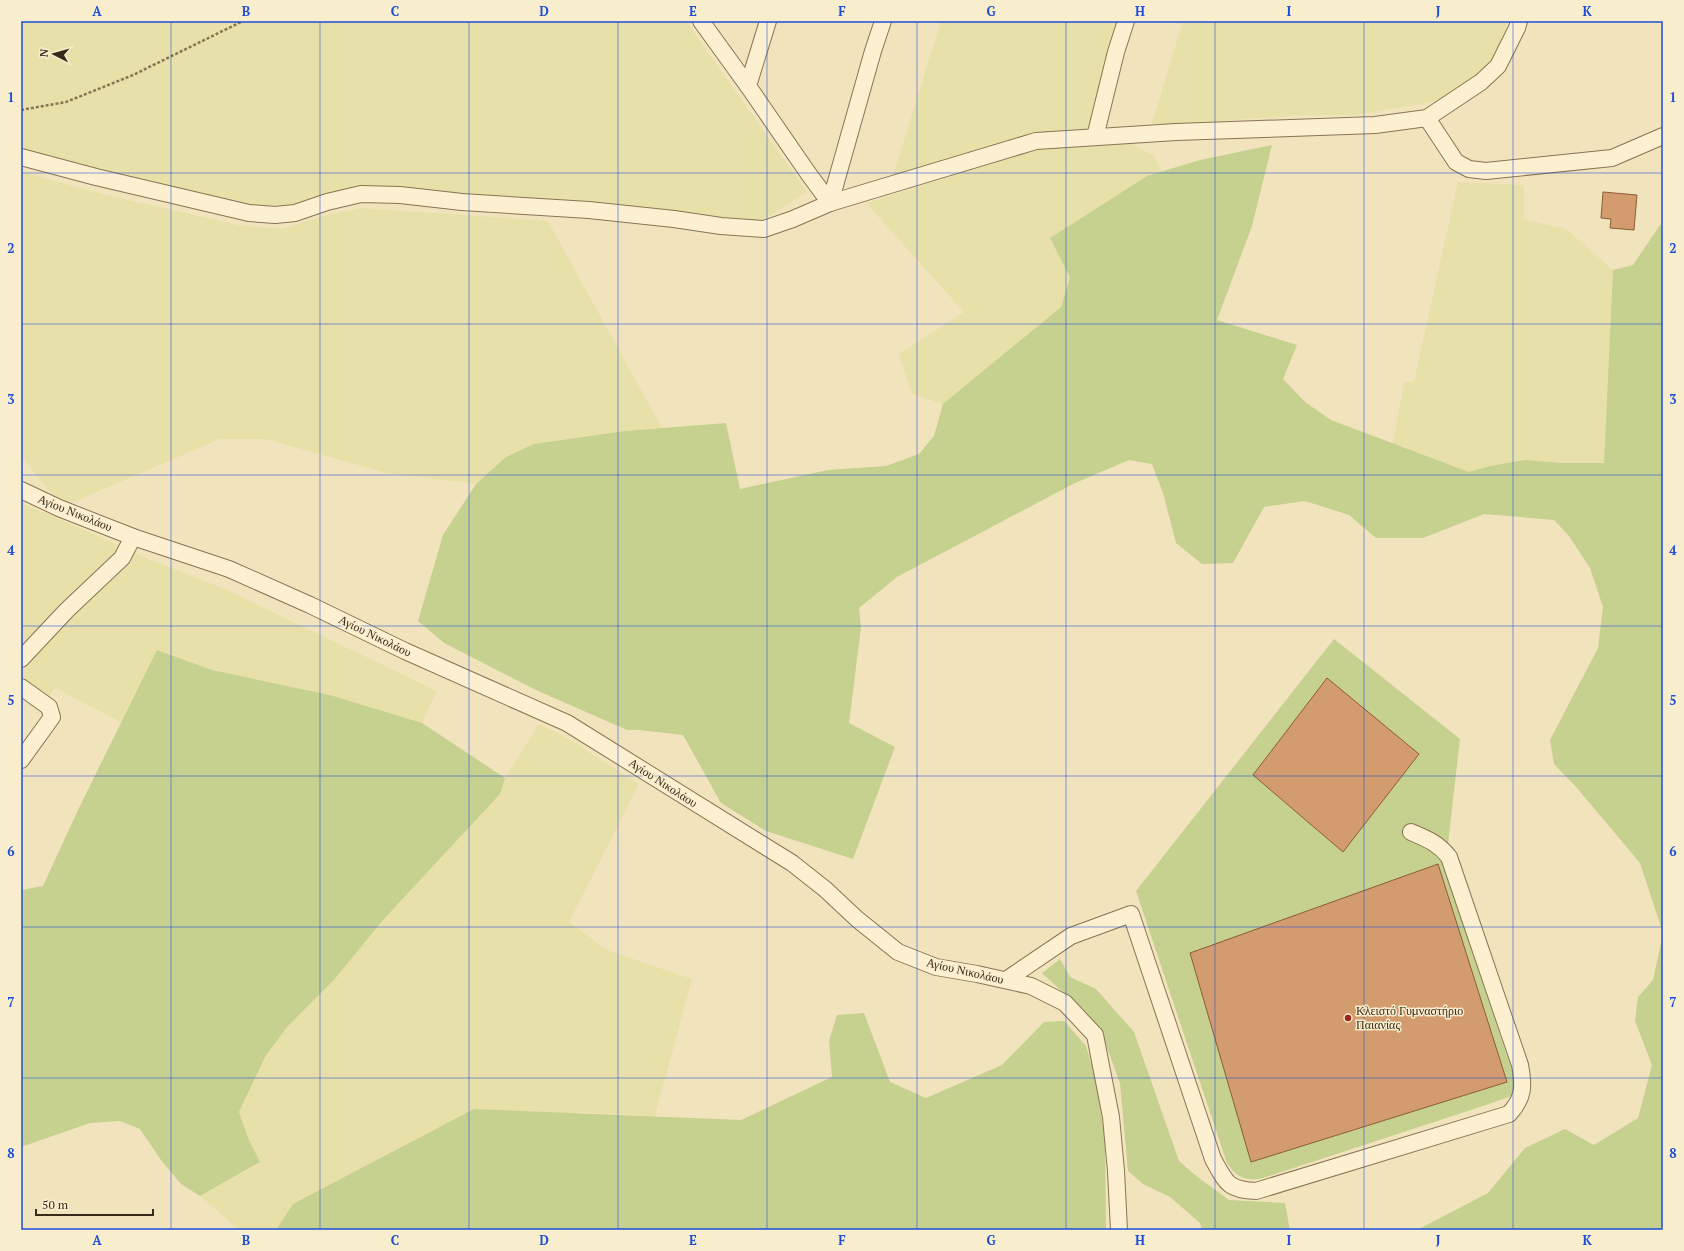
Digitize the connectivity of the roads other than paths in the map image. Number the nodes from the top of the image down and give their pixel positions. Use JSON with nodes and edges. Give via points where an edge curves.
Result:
{"nodes":[{"id":1,"x":701,"y":21,"type":"edge"},
{"id":2,"x":768,"y":21,"type":"edge"},
{"id":3,"x":883,"y":21,"type":"edge"},
{"id":4,"x":1126,"y":21,"type":"edge"},
{"id":5,"x":1519,"y":21,"type":"edge"},
{"id":6,"x":748,"y":86,"type":"junction"},
{"id":7,"x":1427,"y":118,"type":"junction"},
{"id":8,"x":1663,"y":136,"type":"edge"},
{"id":9,"x":1095,"y":137,"type":"junction"},
{"id":10,"x":21,"y":157,"type":"edge"},
{"id":11,"x":830,"y":203,"type":"junction"},
{"id":12,"x":21,"y":490,"type":"edge"},
{"id":13,"x":133,"y":537,"type":"junction"},
{"id":14,"x":21,"y":659,"type":"edge"},
{"id":15,"x":21,"y":687,"type":"edge"},
{"id":16,"x":21,"y":760,"type":"edge"},
{"id":17,"x":1411,"y":832,"type":"dead end"},
{"id":18,"x":1006,"y":980,"type":"junction"},
{"id":19,"x":1119,"y":1230,"type":"edge"}],
"edges":[{"from":1,"to":6,"type":"street"},
{"from":2,"to":6,"type":"street"},
{"from":3,"to":11,"type":"street"},
{"from":4,"to":9,"type":"street"},
{"from":5,"to":7,"type":"street","via":[[1498,66],[1480,82]]},
{"from":6,"to":11,"type":"street"},
{"from":7,"to":8,"type":"street","via":[[1456,162],[1469,169],[1486,172],[1612,158]]},
{"from":7,"to":9,"type":"street","via":[[1374,124],[1245,128]]},
{"from":9,"to":11,"type":"street","via":[[1036,141]]},
{"from":10,"to":11,"type":"street","via":[[249,213],[275,215],[295,213],[361,194],[400,195],[462,202],[589,210],[764,229]]},
{"from":12,"to":13,"type":"street","name":"Αγίου Νικολάου"},
{"from":13,"to":14,"type":"street","via":[[122,558]]},
{"from":13,"to":18,"type":"street","name":"Αγίου Νικολάου","via":[[229,569],[568,723],[792,863],[898,952],[936,967]]},
{"from":15,"to":16,"type":"street","via":[[49,707],[52,717]]},
{"from":17,"to":18,"type":"street","via":[[1432,841],[1449,857],[1524,1082],[1517,1106],[1509,1114],[1256,1191],[1240,1190],[1225,1180],[1213,1159],[1131,914],[1071,936]]},
{"from":18,"to":19,"type":"street","name":"Αγίου Νικολάου","via":[[1031,986],[1065,1003],[1095,1035],[1111,1117]]}]}
